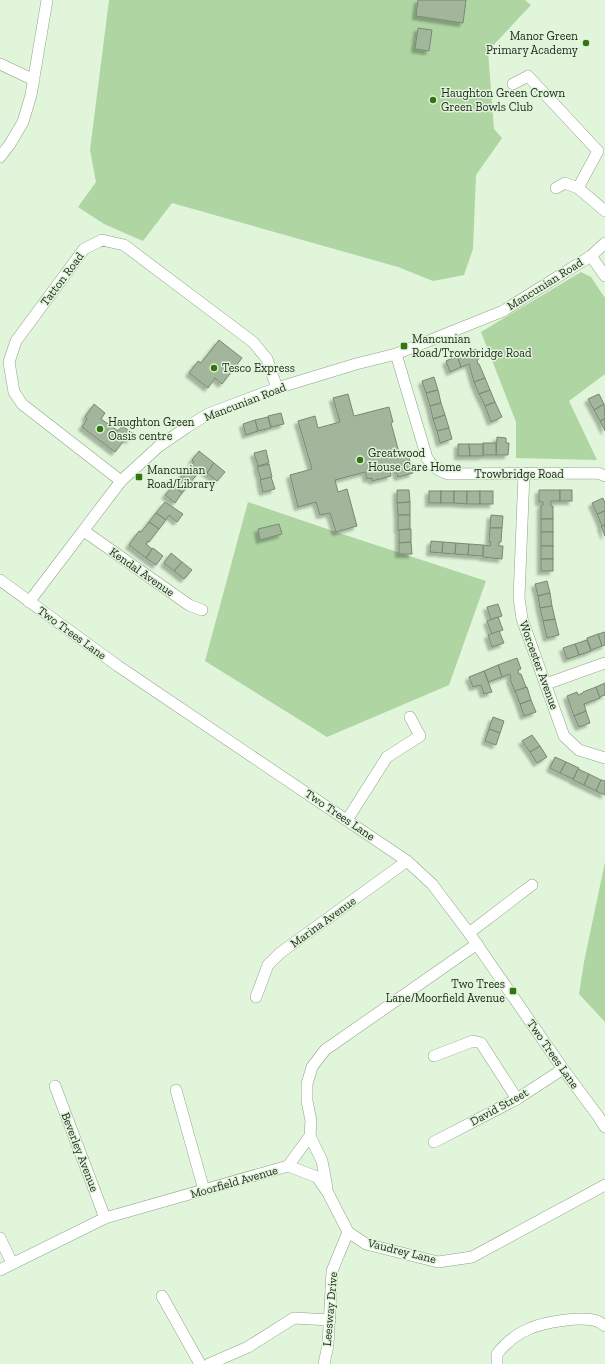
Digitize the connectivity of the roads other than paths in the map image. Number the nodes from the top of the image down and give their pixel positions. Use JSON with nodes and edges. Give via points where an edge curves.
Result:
{"nodes":[{"id":1,"x":47,"y":0,"type":"edge"},
{"id":2,"x":0,"y":64,"type":"edge"},
{"id":3,"x":34,"y":80,"type":"junction"},
{"id":4,"x":513,"y":84,"type":"dead end"},
{"id":5,"x":0,"y":157,"type":"edge"},
{"id":6,"x":556,"y":188,"type":"dead end"},
{"id":7,"x":578,"y":188,"type":"junction"},
{"id":8,"x":605,"y":211,"type":"edge"},
{"id":9,"x":605,"y":243,"type":"edge"},
{"id":10,"x":591,"y":256,"type":"junction"},
{"id":11,"x":605,"y":276,"type":"edge"},
{"id":12,"x":396,"y":354,"type":"junction"},
{"id":13,"x":277,"y":388,"type":"junction"},
{"id":14,"x":524,"y":473,"type":"junction"},
{"id":15,"x":605,"y":476,"type":"edge"},
{"id":16,"x":121,"y":481,"type":"junction"},
{"id":17,"x":84,"y":531,"type":"junction"},
{"id":18,"x":0,"y":580,"type":"edge"},
{"id":19,"x":29,"y":602,"type":"junction"},
{"id":20,"x":202,"y":610,"type":"dead end"},
{"id":21,"x":605,"y":663,"type":"edge"},
{"id":22,"x":546,"y":684,"type":"junction"},
{"id":23,"x":410,"y":717,"type":"dead end"},
{"id":24,"x":605,"y":758,"type":"edge"},
{"id":25,"x":347,"y":820,"type":"junction"},
{"id":26,"x":407,"y":860,"type":"junction"},
{"id":27,"x":532,"y":885,"type":"dead end"},
{"id":28,"x":469,"y":933,"type":"junction"},
{"id":29,"x":477,"y":944,"type":"junction"},
{"id":30,"x":256,"y":997,"type":"dead end"},
{"id":31,"x":434,"y":1056,"type":"dead end"},
{"id":32,"x":563,"y":1069,"type":"junction"},
{"id":33,"x":54,"y":1086,"type":"dead end"},
{"id":34,"x":176,"y":1090,"type":"dead end"},
{"id":35,"x":517,"y":1099,"type":"junction"},
{"id":36,"x":602,"y":1113,"type":"edge"},
{"id":37,"x":605,"y":1127,"type":"edge"},
{"id":38,"x":310,"y":1136,"type":"junction"},
{"id":39,"x":434,"y":1142,"type":"dead end"},
{"id":40,"x":288,"y":1166,"type":"junction"},
{"id":41,"x":605,"y":1185,"type":"edge"},
{"id":42,"x":204,"y":1190,"type":"junction"},
{"id":43,"x":328,"y":1193,"type":"junction"},
{"id":44,"x":105,"y":1218,"type":"junction"},
{"id":45,"x":348,"y":1232,"type":"junction"},
{"id":46,"x":0,"y":1238,"type":"edge"},
{"id":47,"x":12,"y":1263,"type":"junction"},
{"id":48,"x":0,"y":1270,"type":"edge"},
{"id":49,"x":162,"y":1296,"type":"dead end"},
{"id":50,"x":330,"y":1320,"type":"junction"},
{"id":51,"x":605,"y":1326,"type":"edge"},
{"id":52,"x":200,"y":1364,"type":"edge"},
{"id":53,"x":209,"y":1364,"type":"edge"},
{"id":54,"x":324,"y":1364,"type":"edge"},
{"id":55,"x":497,"y":1364,"type":"edge"}],
"edges":[{"from":1,"to":3,"type":"street"},
{"from":2,"to":3,"type":"street"},
{"from":3,"to":5,"type":"street","via":[[23,122]]},
{"from":4,"to":7,"type":"street","via":[[528,76],[598,151]]},
{"from":6,"to":7,"type":"street","via":[[565,183]]},
{"from":7,"to":8,"type":"street"},
{"from":9,"to":10,"type":"street","name":"Mancunian Road"},
{"from":10,"to":11,"type":"street"},
{"from":10,"to":12,"type":"street","name":"Mancunian Road","via":[[503,311]]},
{"from":12,"to":13,"type":"street","name":"Mancunian Road"},
{"from":12,"to":14,"type":"street","name":"Trowbridge Road","via":[[430,463],[448,474]]},
{"from":13,"to":16,"type":"street","name":"Mancunian Road","via":[[208,414],[158,447]]},
{"from":13,"to":16,"type":"street","name":"Tatton Road","via":[[267,359],[253,342],[124,245],[102,240],[84,249],[16,341],[8,362],[14,392],[22,404]]},
{"from":14,"to":15,"type":"street","name":"Trowbridge Road","via":[[598,473]]},
{"from":14,"to":22,"type":"street","name":"Worcester Avenue","via":[[519,598],[522,619]]},
{"from":16,"to":17,"type":"street","name":"Mancunian Road"},
{"from":17,"to":19,"type":"street","name":"Mancunian Road"},
{"from":17,"to":20,"type":"street","name":"Kendal Avenue","via":[[189,605]]},
{"from":18,"to":19,"type":"street","name":"Two Trees Lane"},
{"from":19,"to":25,"type":"street","name":"Two Trees Lane","via":[[118,666]]},
{"from":21,"to":22,"type":"street"},
{"from":22,"to":24,"type":"street","name":"Worcester Avenue","via":[[564,736],[579,750]]},
{"from":23,"to":25,"type":"street","via":[[420,736],[387,757]]},
{"from":25,"to":26,"type":"street","name":"Two Trees Lane"},
{"from":26,"to":28,"type":"street","name":"Two Trees Lane","via":[[432,884]]},
{"from":26,"to":30,"type":"street","name":"Marina Avenue","via":[[280,953],[268,965]]},
{"from":27,"to":28,"type":"street"},
{"from":28,"to":29,"type":"street","name":"Two Trees Lane"},
{"from":29,"to":32,"type":"street","name":"Two Trees Lane"},
{"from":29,"to":38,"type":"street","via":[[325,1050],[312,1067],[307,1084]]},
{"from":31,"to":35,"type":"street","via":[[473,1041],[481,1043]]},
{"from":32,"to":35,"type":"street","name":"David Street"},
{"from":32,"to":36,"type":"street","name":"Two Trees Lane"},
{"from":33,"to":44,"type":"street","name":"Beverley Avenue"},
{"from":34,"to":42,"type":"street"},
{"from":35,"to":39,"type":"street","name":"David Street"},
{"from":36,"to":37,"type":"street","name":"Two Trees Lane"},
{"from":38,"to":40,"type":"street","name":"Moorfield Avenue"},
{"from":38,"to":43,"type":"street","via":[[322,1161]]},
{"from":40,"to":42,"type":"street","name":"Moorfield Avenue"},
{"from":40,"to":43,"type":"street","name":"Vaudrey Lane","via":[[317,1178]]},
{"from":41,"to":45,"type":"street","name":"Vaudrey Lane","via":[[472,1257],[438,1262],[366,1244]]},
{"from":42,"to":44,"type":"street","name":"Moorfield Avenue"},
{"from":43,"to":45,"type":"street","name":"Vaudrey Lane"},
{"from":44,"to":47,"type":"street","name":"Moorfield Avenue"},
{"from":45,"to":50,"type":"street","name":"Leesway Drive","via":[[332,1271]]},
{"from":46,"to":47,"type":"street"},
{"from":47,"to":48,"type":"street","name":"Moorfield Avenue"},
{"from":49,"to":52,"type":"street"},
{"from":50,"to":53,"type":"street","via":[[294,1318],[248,1347]]},
{"from":50,"to":54,"type":"street","name":"Leesway Drive"},
{"from":51,"to":55,"type":"street","via":[[591,1320],[561,1320],[528,1329],[505,1344],[497,1354]]}]}
